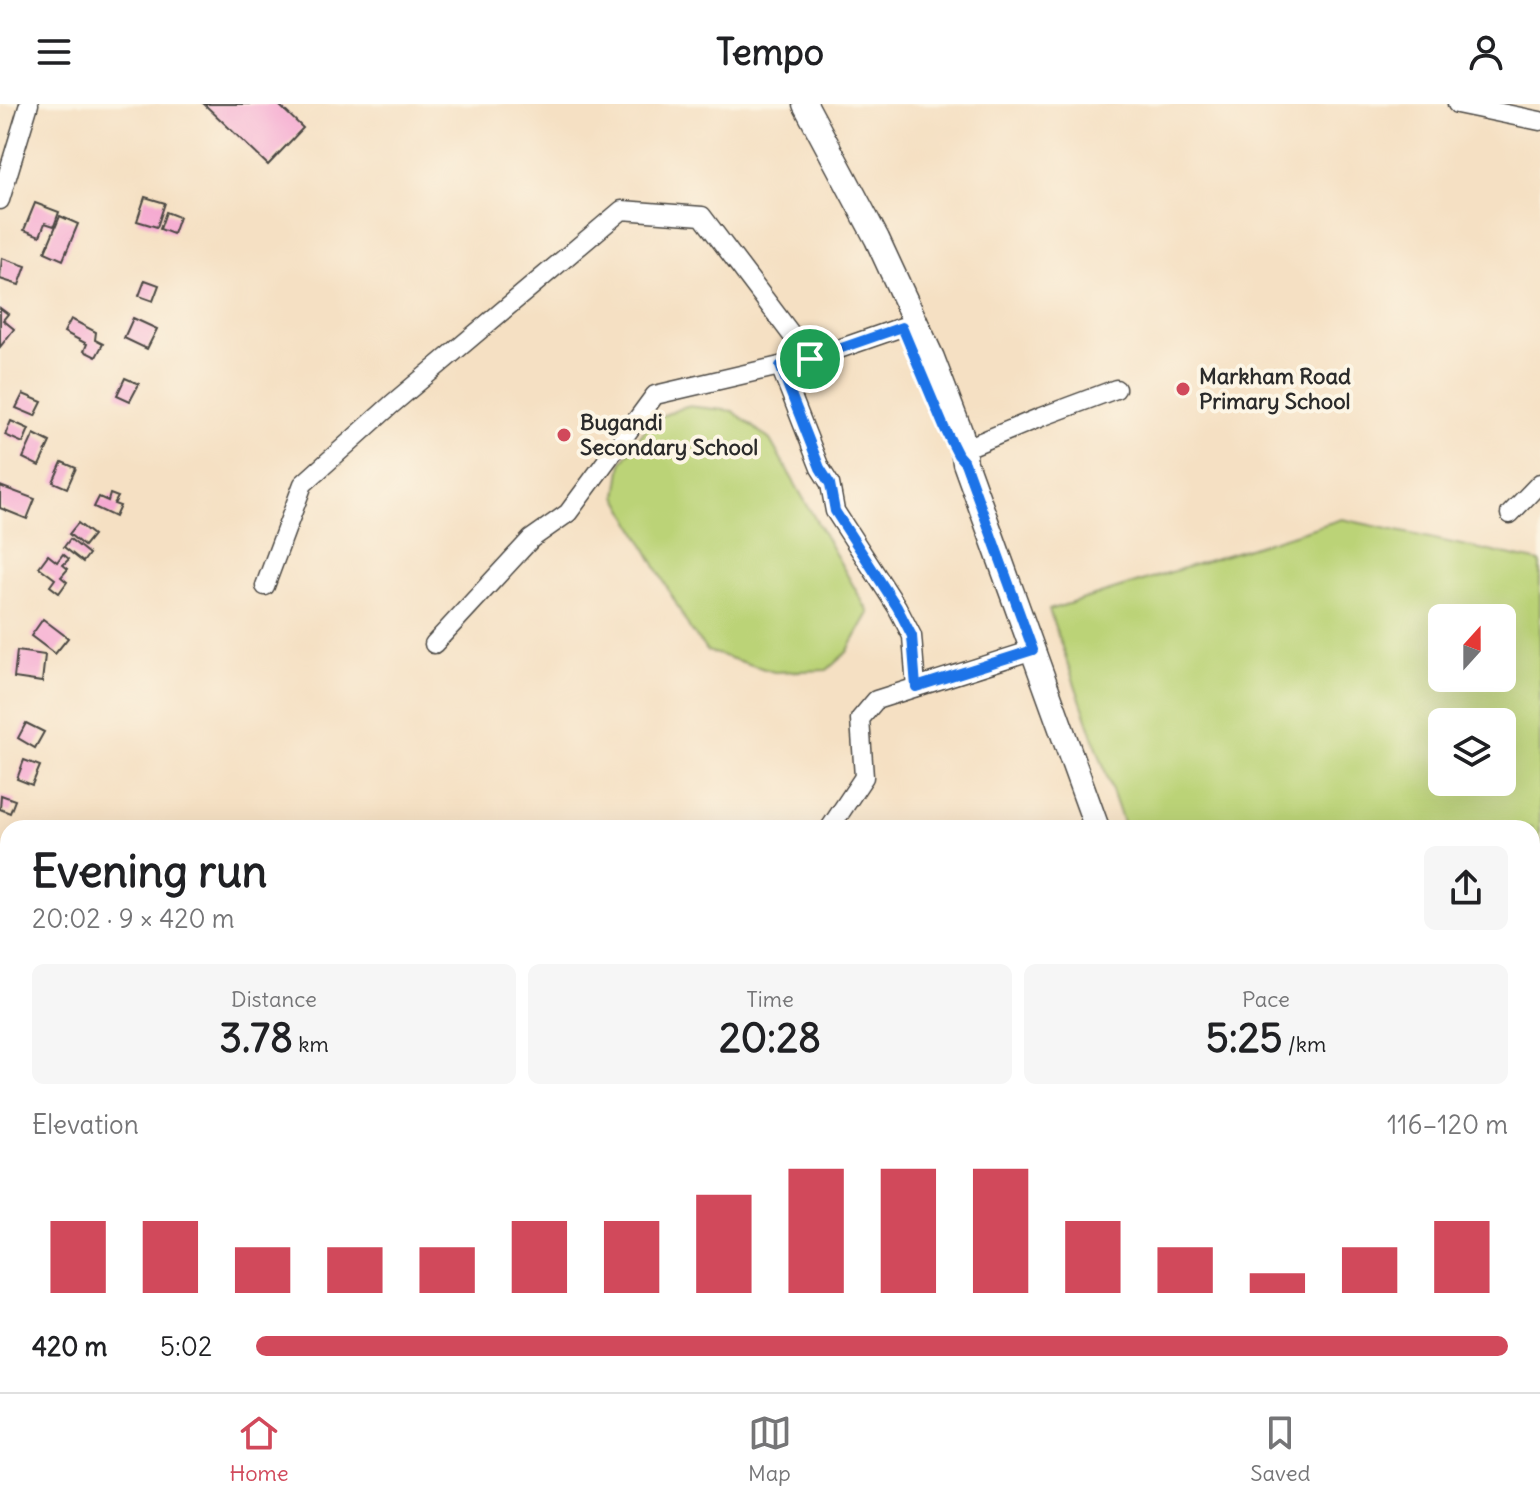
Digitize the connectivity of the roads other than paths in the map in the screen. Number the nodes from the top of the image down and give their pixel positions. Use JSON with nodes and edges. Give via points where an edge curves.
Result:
{"nodes":[{"id":1,"x":29,"y":104,"type":"edge"},
{"id":2,"x":787,"y":104,"type":"edge"},
{"id":3,"x":805,"y":104,"type":"edge"},
{"id":4,"x":1457,"y":104,"type":"edge"},
{"id":5,"x":1540,"y":121,"type":"edge"},
{"id":6,"x":0,"y":200,"type":"edge"},
{"id":7,"x":902,"y":327,"type":"junction"},
{"id":8,"x":810,"y":359,"type":"junction"},
{"id":9,"x":780,"y":366,"type":"junction"},
{"id":10,"x":1116,"y":389,"type":"dead end"},
{"id":11,"x":965,"y":456,"type":"junction"},
{"id":12,"x":1540,"y":483,"type":"edge"},
{"id":13,"x":1510,"y":514,"type":"dead end"},
{"id":14,"x":265,"y":586,"type":"dead end"},
{"id":15,"x":434,"y":644,"type":"dead end"},
{"id":16,"x":1033,"y":650,"type":"junction"},
{"id":17,"x":916,"y":687,"type":"junction"},
{"id":18,"x":835,"y":820,"type":"edge"},
{"id":19,"x":1094,"y":820,"type":"edge"}],
"edges":[{"from":1,"to":6,"type":"street"},
{"from":2,"to":7,"type":"main road"},
{"from":3,"to":11,"type":"main road","via":[[877,239],[932,358]]},
{"from":4,"to":5,"type":"street"},
{"from":7,"to":8,"type":"street"},
{"from":7,"to":11,"type":"main road","via":[[944,427],[958,455]]},
{"from":8,"to":9,"type":"street"},
{"from":8,"to":14,"type":"street","via":[[702,216],[622,210],[303,484]]},
{"from":9,"to":15,"type":"street","via":[[655,395],[568,513],[531,539]]},
{"from":9,"to":17,"type":"street","via":[[830,484],[835,511],[912,636]]},
{"from":10,"to":11,"type":"street","via":[[1041,417]]},
{"from":11,"to":16,"type":"main road"},
{"from":12,"to":13,"type":"street"},
{"from":16,"to":17,"type":"street"},
{"from":16,"to":19,"type":"main road"},
{"from":17,"to":18,"type":"street","via":[[876,700],[860,719],[864,777]]}]}
